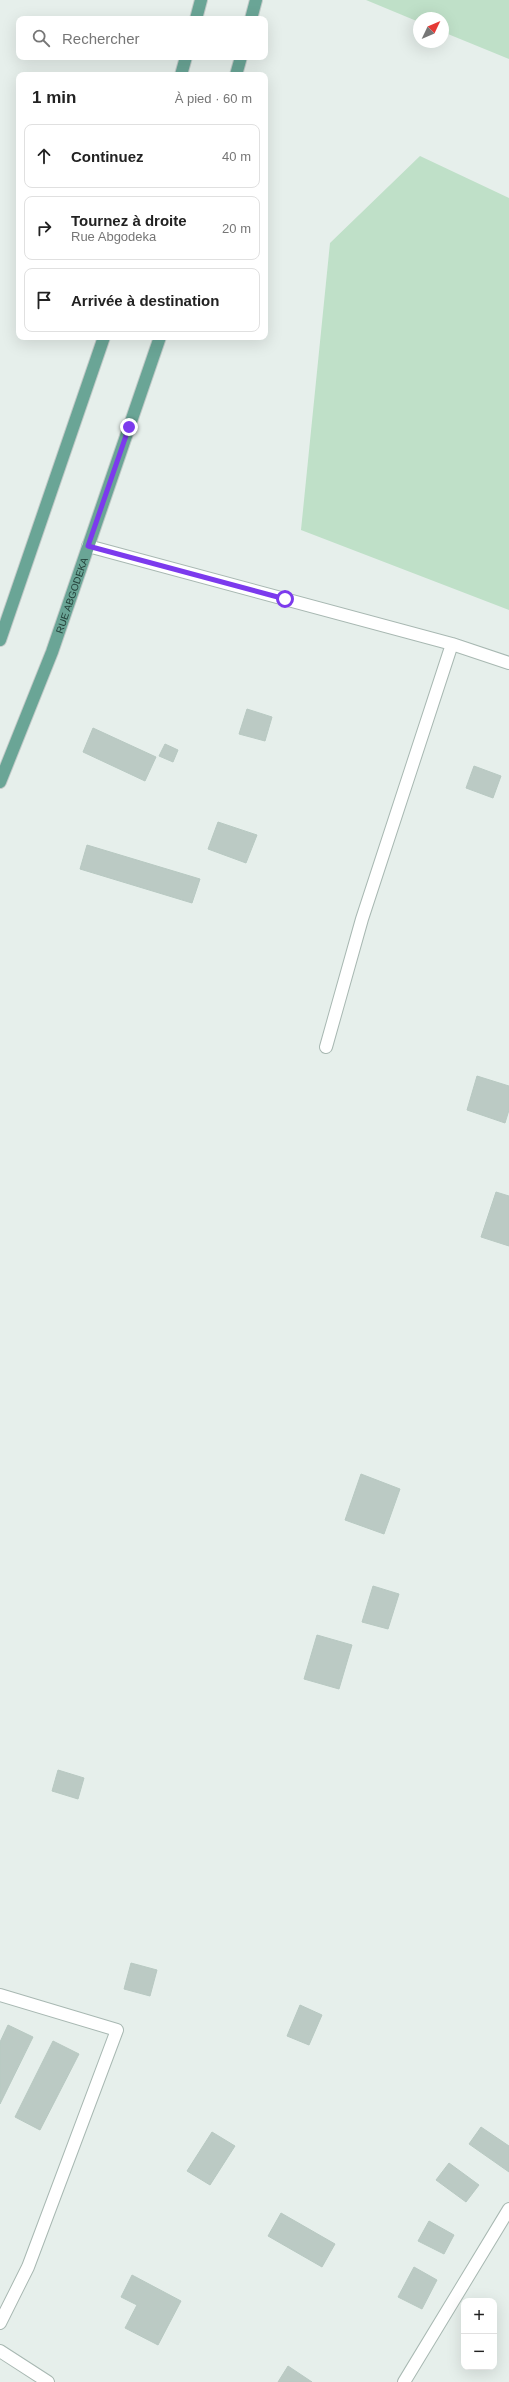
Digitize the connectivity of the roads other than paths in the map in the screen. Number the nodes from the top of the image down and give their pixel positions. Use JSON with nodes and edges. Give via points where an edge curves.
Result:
{"nodes":[{"id":1,"x":201,"y":0,"type":"edge"},
{"id":2,"x":256,"y":0,"type":"edge"},
{"id":3,"x":197,"y":16,"type":"edge"},
{"id":4,"x":252,"y":16,"type":"edge"},
{"id":5,"x":185,"y":60,"type":"edge"},
{"id":6,"x":240,"y":60,"type":"edge"},
{"id":7,"x":183,"y":72,"type":"edge"},
{"id":8,"x":237,"y":72,"type":"edge"},
{"id":9,"x":103,"y":340,"type":"edge"},
{"id":10,"x":159,"y":340,"type":"edge"},
{"id":11,"x":88,"y":546,"type":"junction"},
{"id":12,"x":0,"y":640,"type":"edge"},
{"id":13,"x":452,"y":644,"type":"junction"},
{"id":14,"x":509,"y":662,"type":"edge"},
{"id":15,"x":0,"y":782,"type":"edge"},
{"id":16,"x":326,"y":1046,"type":"dead end"},
{"id":17,"x":0,"y":1995,"type":"edge"},
{"id":18,"x":509,"y":2209,"type":"edge"},
{"id":19,"x":0,"y":2323,"type":"edge"},
{"id":20,"x":0,"y":2351,"type":"edge"},
{"id":21,"x":48,"y":2382,"type":"edge"},
{"id":22,"x":404,"y":2382,"type":"edge"}],
"edges":[{"from":1,"to":3,"type":"main road"},
{"from":2,"to":4,"type":"main road"},
{"from":5,"to":7,"type":"main road"},
{"from":6,"to":8,"type":"main road"},
{"from":9,"to":12,"type":"main road"},
{"from":10,"to":11,"type":"main road","name":"RUE ABGODEKA"},
{"from":11,"to":13,"type":"street"},
{"from":11,"to":15,"type":"main road","name":"RUE ABGODEKA","via":[[52,652]]},
{"from":13,"to":14,"type":"street"},
{"from":13,"to":16,"type":"street","via":[[362,919]]},
{"from":17,"to":19,"type":"street","via":[[117,2030],[28,2267]]},
{"from":18,"to":22,"type":"street"},
{"from":20,"to":21,"type":"street"}]}
